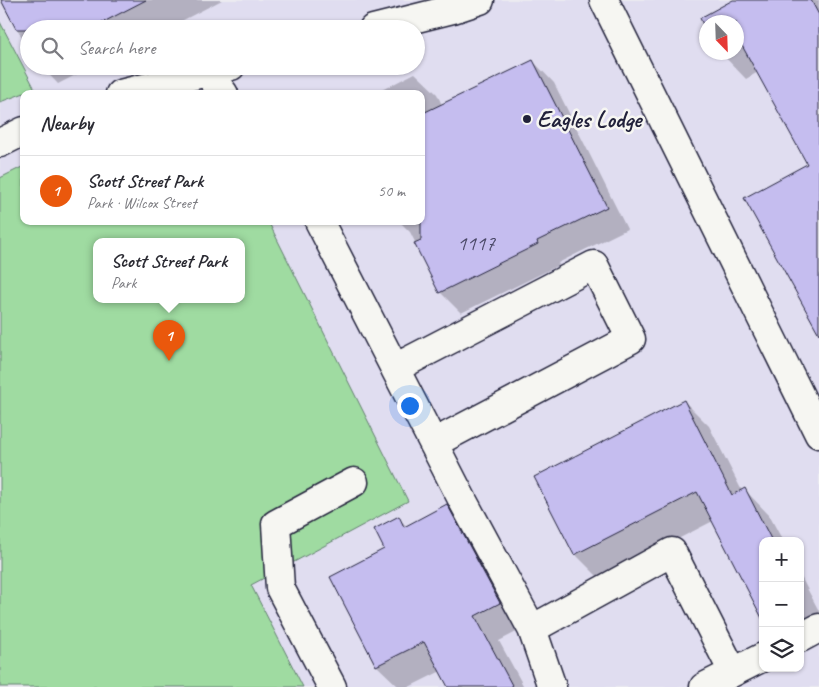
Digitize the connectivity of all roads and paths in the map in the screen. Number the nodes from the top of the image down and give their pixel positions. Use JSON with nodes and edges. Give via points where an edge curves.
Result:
{"nodes":[{"id":1,"x":480,"y":0,"type":"edge"},
{"id":2,"x":604,"y":0,"type":"edge"},
{"id":3,"x":450,"y":5,"type":"edge"},
{"id":4,"x":402,"y":20,"type":"edge"},
{"id":5,"x":195,"y":75,"type":"edge"},
{"id":6,"x":220,"y":75,"type":"edge"},
{"id":7,"x":136,"y":90,"type":"edge"},
{"id":8,"x":223,"y":90,"type":"edge"},
{"id":9,"x":20,"y":133,"type":"edge"},
{"id":10,"x":0,"y":143,"type":"edge"},
{"id":11,"x":321,"y":225,"type":"edge"},
{"id":12,"x":395,"y":368,"type":"junction"},
{"id":13,"x":819,"y":434,"type":"edge"},
{"id":14,"x":434,"y":443,"type":"junction"},
{"id":15,"x":354,"y":482,"type":"dead end"},
{"id":16,"x":819,"y":628,"type":"edge"},
{"id":17,"x":532,"y":629,"type":"junction"},
{"id":18,"x":804,"y":636,"type":"edge"},
{"id":19,"x":759,"y":659,"type":"edge"},
{"id":20,"x":732,"y":672,"type":"junction"},
{"id":21,"x":332,"y":687,"type":"edge"},
{"id":22,"x":552,"y":687,"type":"edge"},
{"id":23,"x":704,"y":687,"type":"edge"}],
"edges":[{"from":1,"to":3,"type":"street"},
{"from":2,"to":13,"type":"street"},
{"from":3,"to":4,"type":"street"},
{"from":5,"to":7,"type":"street"},
{"from":6,"to":8,"type":"street"},
{"from":9,"to":10,"type":"street"},
{"from":11,"to":12,"type":"street"},
{"from":12,"to":14,"type":"street"},
{"from":12,"to":14,"type":"street","via":[[594,265],[631,340]]},
{"from":14,"to":17,"type":"street"},
{"from":15,"to":21,"type":"street","via":[[276,524],[280,588]]},
{"from":16,"to":18,"type":"street"},
{"from":17,"to":20,"type":"street","via":[[672,552]]},
{"from":17,"to":22,"type":"street"},
{"from":19,"to":20,"type":"street"},
{"from":20,"to":23,"type":"street"}]}
